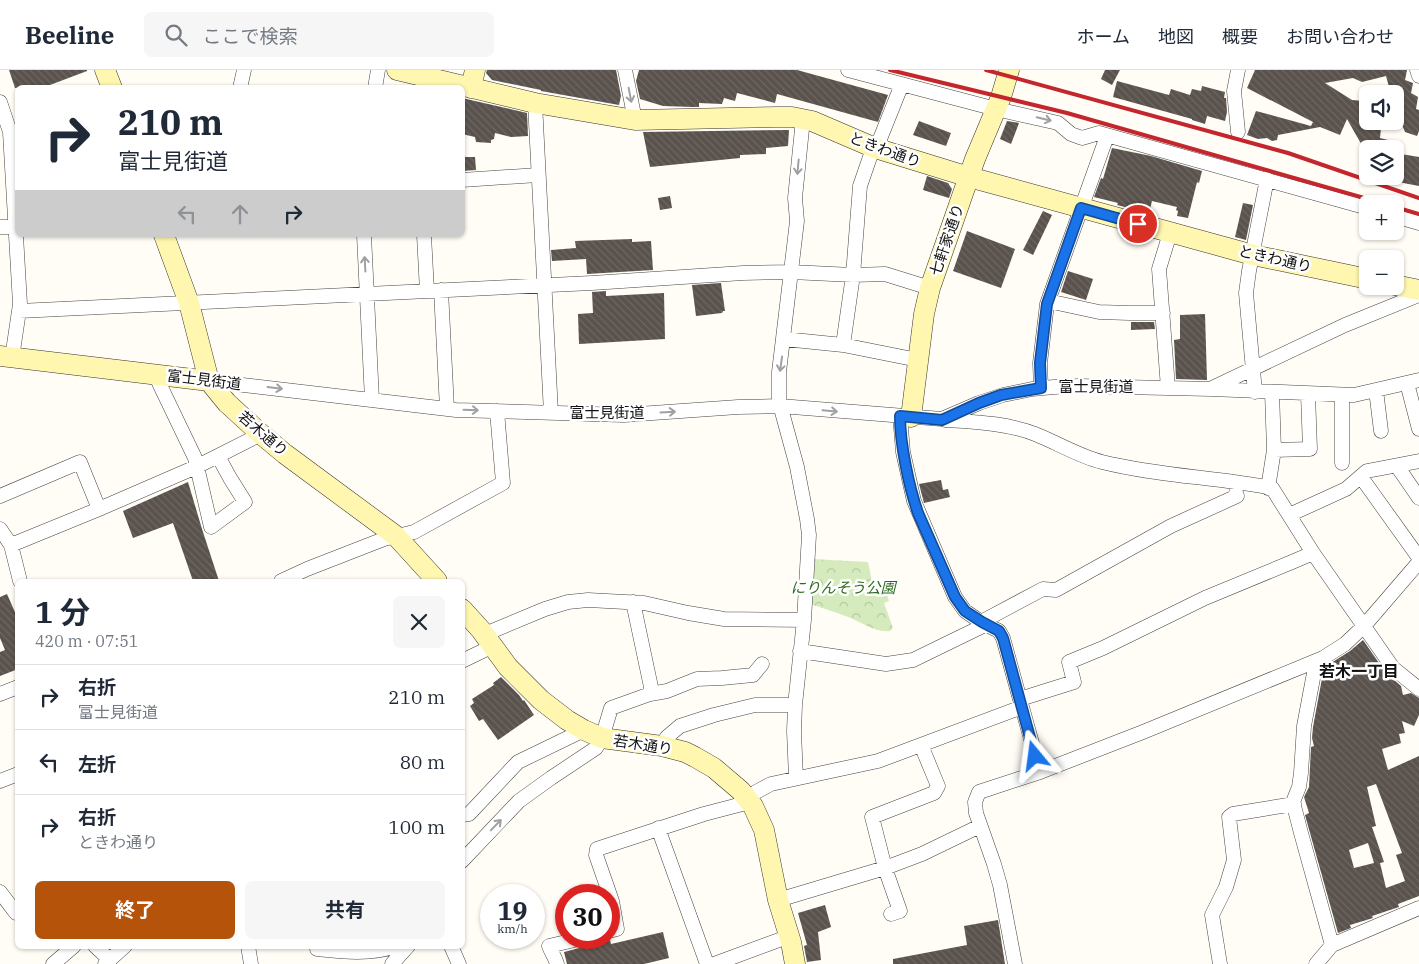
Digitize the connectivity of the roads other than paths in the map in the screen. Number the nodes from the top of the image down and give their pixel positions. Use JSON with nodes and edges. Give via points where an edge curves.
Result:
{"nodes":[{"id":1,"x":105,"y":70,"type":"edge"},
{"id":2,"x":244,"y":70,"type":"edge"},
{"id":3,"x":378,"y":70,"type":"edge"},
{"id":4,"x":397,"y":70,"type":"edge"},
{"id":5,"x":625,"y":70,"type":"edge"},
{"id":6,"x":848,"y":70,"type":"edge"},
{"id":7,"x":1010,"y":70,"type":"edge"},
{"id":8,"x":1238,"y":70,"type":"edge"},
{"id":9,"x":1417,"y":70,"type":"edge"},
{"id":10,"x":1419,"y":76,"type":"edge"},
{"id":11,"x":473,"y":79,"type":"edge"},
{"id":12,"x":902,"y":84,"type":"junction"},
{"id":13,"x":111,"y":85,"type":"edge"},
{"id":14,"x":240,"y":85,"type":"edge"},
{"id":15,"x":376,"y":85,"type":"edge"},
{"id":16,"x":0,"y":102,"type":"edge"},
{"id":17,"x":535,"y":103,"type":"junction"},
{"id":18,"x":996,"y":109,"type":"junction"},
{"id":19,"x":803,"y":119,"type":"junction"},
{"id":20,"x":635,"y":120,"type":"junction"},
{"id":21,"x":9,"y":132,"type":"edge"},
{"id":22,"x":1238,"y":132,"type":"dead end"},
{"id":23,"x":1107,"y":136,"type":"junction"},
{"id":24,"x":875,"y":148,"type":"junction"},
{"id":25,"x":538,"y":174,"type":"junction"},
{"id":26,"x":969,"y":177,"type":"junction"},
{"id":27,"x":465,"y":180,"type":"edge"},
{"id":28,"x":1267,"y":180,"type":"junction"},
{"id":29,"x":15,"y":202,"type":"edge"},
{"id":30,"x":1359,"y":206,"type":"edge"},
{"id":31,"x":1081,"y":208,"type":"junction"},
{"id":32,"x":1404,"y":219,"type":"edge"},
{"id":33,"x":1419,"y":223,"type":"edge"},
{"id":34,"x":15,"y":226,"type":"edge"},
{"id":35,"x":0,"y":227,"type":"edge"},
{"id":36,"x":1170,"y":233,"type":"junction"},
{"id":37,"x":17,"y":237,"type":"edge"},
{"id":38,"x":165,"y":237,"type":"edge"},
{"id":39,"x":364,"y":237,"type":"edge"},
{"id":40,"x":424,"y":237,"type":"edge"},
{"id":41,"x":1253,"y":255,"type":"junction"},
{"id":42,"x":791,"y":272,"type":"junction"},
{"id":43,"x":853,"y":276,"type":"junction"},
{"id":44,"x":1359,"y":277,"type":"edge"},
{"id":45,"x":545,"y":285,"type":"junction"},
{"id":46,"x":1404,"y":287,"type":"edge"},
{"id":47,"x":930,"y":288,"type":"junction"},
{"id":48,"x":434,"y":290,"type":"junction"},
{"id":49,"x":1419,"y":290,"type":"edge"},
{"id":50,"x":367,"y":294,"type":"junction"},
{"id":51,"x":1419,"y":295,"type":"edge"},
{"id":52,"x":1048,"y":301,"type":"junction"},
{"id":53,"x":188,"y":303,"type":"junction"},
{"id":54,"x":19,"y":311,"type":"junction"},
{"id":55,"x":1163,"y":313,"type":"junction"},
{"id":56,"x":784,"y":339,"type":"junction"},
{"id":57,"x":843,"y":345,"type":"junction"},
{"id":58,"x":6,"y":357,"type":"edge"},
{"id":59,"x":918,"y":360,"type":"junction"},
{"id":60,"x":1253,"y":369,"type":"junction"},
{"id":61,"x":159,"y":375,"type":"junction"},
{"id":62,"x":209,"y":381,"type":"junction"},
{"id":63,"x":1413,"y":382,"type":"edge"},
{"id":64,"x":1041,"y":388,"type":"junction"},
{"id":65,"x":1168,"y":388,"type":"junction"},
{"id":66,"x":1211,"y":389,"type":"junction"},
{"id":67,"x":1376,"y":390,"type":"junction"},
{"id":68,"x":1255,"y":392,"type":"junction"},
{"id":69,"x":1272,"y":392,"type":"junction"},
{"id":70,"x":1308,"y":394,"type":"junction"},
{"id":71,"x":1342,"y":395,"type":"junction"},
{"id":72,"x":372,"y":400,"type":"junction"},
{"id":73,"x":780,"y":406,"type":"junction"},
{"id":74,"x":446,"y":409,"type":"junction"},
{"id":75,"x":497,"y":411,"type":"junction"},
{"id":76,"x":551,"y":413,"type":"junction"},
{"id":77,"x":905,"y":417,"type":"junction"},
{"id":78,"x":942,"y":420,"type":"junction"},
{"id":79,"x":1419,"y":429,"type":"edge"},
{"id":80,"x":1381,"y":431,"type":"dead end"},
{"id":81,"x":261,"y":434,"type":"junction"},
{"id":82,"x":1274,"y":450,"type":"junction"},
{"id":83,"x":218,"y":456,"type":"junction"},
{"id":84,"x":1419,"y":461,"type":"edge"},
{"id":85,"x":1342,"y":463,"type":"dead end"},
{"id":86,"x":1397,"y":466,"type":"junction"},
{"id":87,"x":196,"y":467,"type":"junction"},
{"id":88,"x":1361,"y":476,"type":"junction"},
{"id":89,"x":1234,"y":486,"type":"junction"},
{"id":90,"x":1268,"y":488,"type":"junction"},
{"id":91,"x":0,"y":496,"type":"edge"},
{"id":92,"x":1419,"y":498,"type":"edge"},
{"id":93,"x":99,"y":509,"type":"junction"},
{"id":94,"x":1289,"y":515,"type":"junction"},
{"id":95,"x":0,"y":529,"type":"edge"},
{"id":96,"x":396,"y":536,"type":"junction"},
{"id":97,"x":11,"y":544,"type":"junction"},
{"id":98,"x":1313,"y":553,"type":"junction"},
{"id":99,"x":1419,"y":558,"type":"edge"},
{"id":100,"x":1419,"y":562,"type":"edge"},
{"id":101,"x":20,"y":579,"type":"edge"},
{"id":102,"x":285,"y":579,"type":"edge"},
{"id":103,"x":435,"y":579,"type":"edge"},
{"id":104,"x":632,"y":602,"type":"junction"},
{"id":105,"x":465,"y":612,"type":"edge"},
{"id":106,"x":804,"y":620,"type":"junction"},
{"id":107,"x":984,"y":623,"type":"junction"},
{"id":108,"x":1364,"y":626,"type":"junction"},
{"id":109,"x":489,"y":640,"type":"junction"},
{"id":110,"x":800,"y":652,"type":"junction"},
{"id":111,"x":465,"y":660,"type":"edge"},
{"id":112,"x":1314,"y":662,"type":"junction"},
{"id":113,"x":762,"y":664,"type":"dead end"},
{"id":114,"x":15,"y":688,"type":"edge"},
{"id":115,"x":1419,"y":689,"type":"edge"},
{"id":116,"x":0,"y":694,"type":"edge"},
{"id":117,"x":650,"y":694,"type":"junction"},
{"id":118,"x":1021,"y":703,"type":"junction"},
{"id":119,"x":795,"y":705,"type":"junction"},
{"id":120,"x":593,"y":734,"type":"junction"},
{"id":121,"x":921,"y":744,"type":"junction"},
{"id":122,"x":662,"y":746,"type":"junction"},
{"id":123,"x":1040,"y":772,"type":"junction"},
{"id":124,"x":15,"y":775,"type":"edge"},
{"id":125,"x":796,"y":778,"type":"junction"},
{"id":126,"x":0,"y":781,"type":"edge"},
{"id":127,"x":749,"y":800,"type":"junction"},
{"id":128,"x":1294,"y":804,"type":"junction"},
{"id":129,"x":465,"y":815,"type":"edge"},
{"id":130,"x":980,"y":826,"type":"junction"},
{"id":131,"x":658,"y":828,"type":"junction"},
{"id":132,"x":465,"y":858,"type":"edge"},
{"id":133,"x":885,"y":868,"type":"junction"},
{"id":134,"x":606,"y":884,"type":"edge"},
{"id":135,"x":0,"y":892,"type":"edge"},
{"id":136,"x":778,"y":900,"type":"junction"},
{"id":137,"x":1419,"y":908,"type":"edge"},
{"id":138,"x":15,"y":913,"type":"edge"},
{"id":139,"x":891,"y":914,"type":"dead end"},
{"id":140,"x":790,"y":936,"type":"junction"},
{"id":141,"x":555,"y":945,"type":"edge"},
{"id":142,"x":1332,"y":945,"type":"junction"},
{"id":143,"x":70,"y":949,"type":"edge"},
{"id":144,"x":97,"y":949,"type":"edge"},
{"id":145,"x":122,"y":949,"type":"edge"},
{"id":146,"x":249,"y":949,"type":"edge"},
{"id":147,"x":326,"y":949,"type":"edge"},
{"id":148,"x":393,"y":949,"type":"edge"},
{"id":149,"x":406,"y":949,"type":"edge"},
{"id":150,"x":453,"y":949,"type":"edge"},
{"id":151,"x":107,"y":962,"type":"edge"},
{"id":152,"x":53,"y":964,"type":"edge"},
{"id":153,"x":252,"y":964,"type":"edge"},
{"id":154,"x":392,"y":964,"type":"edge"},
{"id":155,"x":459,"y":964,"type":"edge"},
{"id":156,"x":557,"y":964,"type":"edge"},
{"id":157,"x":707,"y":964,"type":"edge"},
{"id":158,"x":714,"y":964,"type":"edge"},
{"id":159,"x":795,"y":964,"type":"edge"},
{"id":160,"x":1015,"y":964,"type":"edge"},
{"id":161,"x":1220,"y":964,"type":"edge"},
{"id":162,"x":1316,"y":964,"type":"edge"}],
"edges":[{"from":1,"to":13,"type":"street"},
{"from":2,"to":14,"type":"street"},
{"from":3,"to":15,"type":"street"},
{"from":4,"to":11,"type":"street","name":"ときわ通り"},
{"from":5,"to":20,"type":"street","one_way":true},
{"from":6,"to":12,"type":"street"},
{"from":7,"to":18,"type":"street","name":"七軒家通り"},
{"from":8,"to":22,"type":"street","via":[[1234,91]]},
{"from":9,"to":10,"type":"street"},
{"from":11,"to":17,"type":"street","name":"ときわ通り"},
{"from":12,"to":18,"type":"street"},
{"from":12,"to":24,"type":"street"},
{"from":16,"to":21,"type":"street"},
{"from":17,"to":20,"type":"street","name":"ときわ通り"},
{"from":17,"to":25,"type":"street"},
{"from":18,"to":23,"type":"street","one_way":true,"via":[[1058,123],[1082,138],[1099,133]]},
{"from":18,"to":26,"type":"street","name":"七軒家通り"},
{"from":19,"to":20,"type":"street","name":"ときわ通り"},
{"from":19,"to":24,"type":"street","name":"ときわ通り"},
{"from":19,"to":42,"type":"street","one_way":true},
{"from":21,"to":29,"type":"street"},
{"from":23,"to":28,"type":"street"},
{"from":23,"to":31,"type":"street"},
{"from":24,"to":26,"type":"street","name":"ときわ通り"},
{"from":24,"to":43,"type":"street","via":[[860,186]]},
{"from":25,"to":27,"type":"street"},
{"from":25,"to":45,"type":"street"},
{"from":26,"to":31,"type":"street","name":"ときわ通り"},
{"from":26,"to":47,"type":"street","name":"七軒家通り"},
{"from":28,"to":30,"type":"street"},
{"from":28,"to":41,"type":"street"},
{"from":31,"to":36,"type":"street","name":"ときわ通り"},
{"from":31,"to":52,"type":"street"},
{"from":32,"to":33,"type":"street"},
{"from":34,"to":35,"type":"street"},
{"from":36,"to":41,"type":"street","name":"ときわ通り"},
{"from":36,"to":55,"type":"street","via":[[1159,269]]},
{"from":37,"to":54,"type":"street"},
{"from":38,"to":53,"type":"street","name":"若木通り"},
{"from":50,"to":39,"type":"street","one_way":true},
{"from":40,"to":48,"type":"street"},
{"from":41,"to":44,"type":"street","name":"ときわ通り"},
{"from":41,"to":60,"type":"street","via":[[1246,293]]},
{"from":42,"to":43,"type":"street"},
{"from":42,"to":45,"type":"street"},
{"from":42,"to":56,"type":"street"},
{"from":43,"to":47,"type":"street","via":[[885,274]]},
{"from":43,"to":57,"type":"street"},
{"from":45,"to":48,"type":"street"},
{"from":45,"to":76,"type":"street"},
{"from":46,"to":49,"type":"street"},
{"from":47,"to":59,"type":"street","name":"七軒家通り"},
{"from":48,"to":50,"type":"street"},
{"from":48,"to":74,"type":"street"},
{"from":50,"to":53,"type":"street"},
{"from":50,"to":72,"type":"street"},
{"from":51,"to":60,"type":"street","via":[[1345,325]]},
{"from":52,"to":55,"type":"street","via":[[1099,312]]},
{"from":52,"to":64,"type":"street","via":[[1040,363]]},
{"from":53,"to":54,"type":"street"},
{"from":53,"to":62,"type":"street","name":"若木通り"},
{"from":54,"to":58,"type":"street"},
{"from":55,"to":65,"type":"street"},
{"from":56,"to":57,"type":"street"},
{"from":56,"to":73,"type":"street","one_way":true,"via":[[779,372]]},
{"from":57,"to":59,"type":"street"},
{"from":58,"to":61,"type":"street","name":"富士見街道"},
{"from":59,"to":77,"type":"street","name":"七軒家通り"},
{"from":60,"to":66,"type":"street"},
{"from":60,"to":68,"type":"street"},
{"from":61,"to":62,"type":"street","name":"富士見街道"},
{"from":61,"to":87,"type":"street","via":[[159,384]]},
{"from":62,"to":72,"type":"street","name":"富士見街道","one_way":true},
{"from":62,"to":81,"type":"street","name":"若木通り"},
{"from":63,"to":67,"type":"street","name":"富士見街道"},
{"from":63,"to":79,"type":"street"},
{"from":64,"to":65,"type":"street","name":"富士見街道"},
{"from":64,"to":78,"type":"street","name":"富士見街道","via":[[1001,395]]},
{"from":65,"to":66,"type":"street","name":"富士見街道"},
{"from":66,"to":68,"type":"street","name":"富士見街道"},
{"from":67,"to":71,"type":"street","name":"富士見街道"},
{"from":67,"to":80,"type":"street"},
{"from":68,"to":69,"type":"street","name":"富士見街道"},
{"from":69,"to":70,"type":"street","name":"富士見街道"},
{"from":69,"to":82,"type":"street"},
{"from":70,"to":71,"type":"street","name":"富士見街道"},
{"from":70,"to":82,"type":"street","via":[[1310,449]]},
{"from":71,"to":85,"type":"street"},
{"from":72,"to":74,"type":"street","name":"富士見街道"},
{"from":76,"to":73,"type":"street","name":"富士見街道","one_way":true,"via":[[624,415]]},
{"from":73,"to":77,"type":"street","name":"富士見街道","one_way":true},
{"from":73,"to":106,"type":"street","via":[[797,467],[809,535]]},
{"from":74,"to":75,"type":"street","name":"富士見街道","one_way":true},
{"from":75,"to":76,"type":"street","name":"富士見街道"},
{"from":75,"to":96,"type":"street","via":[[503,483],[414,532]]},
{"from":77,"to":78,"type":"street","name":"富士見街道"},
{"from":77,"to":107,"type":"street","via":[[903,452],[920,517],[955,597],[965,611]]},
{"from":78,"to":89,"type":"street","via":[[1018,429],[1084,456],[1134,469]]},
{"from":81,"to":83,"type":"street"},
{"from":81,"to":96,"type":"street","name":"若木通り"},
{"from":82,"to":90,"type":"street"},
{"from":83,"to":87,"type":"street"},
{"from":83,"to":87,"type":"street","via":[[245,502],[211,526]]},
{"from":84,"to":86,"type":"street"},
{"from":86,"to":88,"type":"street","via":[[1367,471]]},
{"from":86,"to":92,"type":"street"},
{"from":87,"to":93,"type":"street"},
{"from":88,"to":94,"type":"street","via":[[1346,489]]},
{"from":88,"to":99,"type":"street"},
{"from":89,"to":90,"type":"street"},
{"from":89,"to":107,"type":"street","via":[[1237,496],[1171,526],[1056,590],[1043,589]]},
{"from":90,"to":94,"type":"street","via":[[1272,488]]},
{"from":91,"to":93,"type":"street","via":[[80,462]]},
{"from":93,"to":97,"type":"street"},
{"from":94,"to":98,"type":"street"},
{"from":95,"to":97,"type":"street"},
{"from":96,"to":102,"type":"street"},
{"from":96,"to":103,"type":"street","name":"若木通り"},
{"from":97,"to":101,"type":"street"},
{"from":98,"to":108,"type":"street"},
{"from":98,"to":118,"type":"street","via":[[1205,598],[1069,662],[1074,682]]},
{"from":100,"to":108,"type":"street"},
{"from":104,"to":106,"type":"street","via":[[724,619]]},
{"from":104,"to":109,"type":"street","via":[[568,602],[545,609]]},
{"from":104,"to":117,"type":"street"},
{"from":105,"to":109,"type":"street","name":"若木通り"},
{"from":106,"to":110,"type":"street"},
{"from":107,"to":110,"type":"street","via":[[912,660],[886,664]]},
{"from":107,"to":118,"type":"street","via":[[999,631],[1003,638]]},
{"from":108,"to":112,"type":"street","via":[[1345,644]]},
{"from":108,"to":115,"type":"street","via":[[1393,668]]},
{"from":109,"to":111,"type":"street"},
{"from":109,"to":120,"type":"street","name":"若木通り","via":[[508,667],[541,700],[567,720]]},
{"from":110,"to":119,"type":"street"},
{"from":112,"to":123,"type":"street"},
{"from":112,"to":128,"type":"street","via":[[1301,773]]},
{"from":113,"to":117,"type":"street","via":[[754,675],[697,679]]},
{"from":114,"to":116,"type":"street"},
{"from":117,"to":120,"type":"street","via":[[610,708]]},
{"from":118,"to":121,"type":"street"},
{"from":118,"to":123,"type":"street"},
{"from":119,"to":122,"type":"street","via":[[755,705],[714,715],[680,726]]},
{"from":119,"to":125,"type":"street"},
{"from":120,"to":122,"type":"street","name":"若木通り"},
{"from":120,"to":129,"type":"street","via":[[570,738],[518,762],[470,814]]},
{"from":132,"to":120,"type":"street","one_way":true,"via":[[519,801],[596,748]]},
{"from":121,"to":125,"type":"street","via":[[878,761]]},
{"from":121,"to":133,"type":"street","via":[[938,786],[934,793],[872,817]]},
{"from":122,"to":127,"type":"street","name":"若木通り","via":[[705,762]]},
{"from":123,"to":130,"type":"street","via":[[979,792],[975,802]]},
{"from":124,"to":126,"type":"street"},
{"from":125,"to":127,"type":"street","via":[[771,784]]},
{"from":127,"to":131,"type":"street"},
{"from":127,"to":136,"type":"street","name":"若木通り","via":[[764,830]]},
{"from":128,"to":142,"type":"street"},
{"from":128,"to":161,"type":"street","via":[[1229,816],[1234,860],[1226,887],[1212,915]]},
{"from":130,"to":133,"type":"street"},
{"from":130,"to":160,"type":"street","via":[[1000,885]]},
{"from":131,"to":134,"type":"street","via":[[597,849]]},
{"from":131,"to":157,"type":"street"},
{"from":133,"to":136,"type":"street"},
{"from":133,"to":139,"type":"street","via":[[900,911]]},
{"from":135,"to":138,"type":"street"},
{"from":136,"to":140,"type":"street","name":"若木通り"},
{"from":137,"to":142,"type":"street"},
{"from":140,"to":158,"type":"street"},
{"from":140,"to":159,"type":"street","name":"若木通り"},
{"from":141,"to":156,"type":"street","via":[[549,946]]},
{"from":142,"to":162,"type":"street"},
{"from":143,"to":152,"type":"street"},
{"from":144,"to":151,"type":"street"},
{"from":145,"to":151,"type":"street"},
{"from":146,"to":153,"type":"street"},
{"from":147,"to":148,"type":"street","via":[[360,953]]},
{"from":149,"to":154,"type":"street"},
{"from":150,"to":155,"type":"street"}]}
